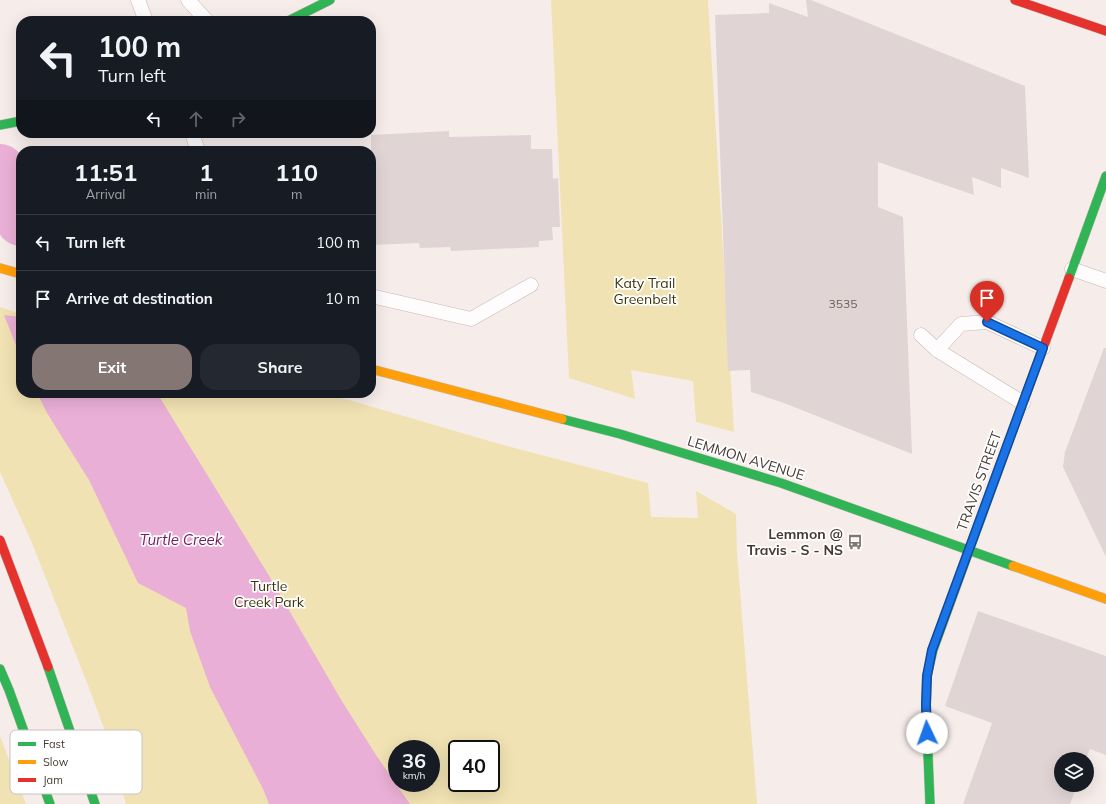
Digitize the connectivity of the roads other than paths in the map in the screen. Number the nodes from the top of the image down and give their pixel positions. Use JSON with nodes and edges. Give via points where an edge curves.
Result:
{"nodes":[{"id":1,"x":138,"y":0,"type":"edge"},
{"id":2,"x":188,"y":0,"type":"edge"},
{"id":3,"x":330,"y":0,"type":"edge"},
{"id":4,"x":1015,"y":0,"type":"edge"},
{"id":5,"x":144,"y":16,"type":"edge"},
{"id":6,"x":203,"y":16,"type":"edge"},
{"id":7,"x":298,"y":16,"type":"edge"},
{"id":8,"x":1106,"y":31,"type":"edge"},
{"id":9,"x":16,"y":122,"type":"edge"},
{"id":10,"x":0,"y":125,"type":"edge"},
{"id":11,"x":1106,"y":176,"type":"edge"},
{"id":12,"x":0,"y":268,"type":"edge"},
{"id":13,"x":1072,"y":269,"type":"junction"},
{"id":14,"x":16,"y":273,"type":"edge"},
{"id":15,"x":1106,"y":281,"type":"edge"},
{"id":16,"x":531,"y":285,"type":"dead end"},
{"id":17,"x":376,"y":297,"type":"edge"},
{"id":18,"x":922,"y":335,"type":"dead end"},
{"id":19,"x":1043,"y":348,"type":"junction"},
{"id":20,"x":937,"y":350,"type":"junction"},
{"id":21,"x":376,"y":370,"type":"edge"},
{"id":22,"x":1023,"y":403,"type":"junction"},
{"id":23,"x":0,"y":540,"type":"edge"},
{"id":24,"x":969,"y":550,"type":"junction"},
{"id":25,"x":1106,"y":599,"type":"edge"},
{"id":26,"x":0,"y":669,"type":"edge"},
{"id":27,"x":24,"y":730,"type":"edge"},
{"id":28,"x":70,"y":730,"type":"edge"},
{"id":29,"x":46,"y":794,"type":"edge"},
{"id":30,"x":92,"y":794,"type":"edge"},
{"id":31,"x":50,"y":804,"type":"edge"},
{"id":32,"x":95,"y":804,"type":"edge"},
{"id":33,"x":930,"y":804,"type":"edge"}],
"edges":[{"from":1,"to":5,"type":"lane"},
{"from":2,"to":6,"type":"lane"},
{"from":3,"to":7,"type":"main road"},
{"from":4,"to":8,"type":"main road"},
{"from":9,"to":10,"type":"main road"},
{"from":11,"to":13,"type":"main road","name":"TRAVIS STREET"},
{"from":12,"to":14,"type":"main road"},
{"from":13,"to":15,"type":"lane"},
{"from":13,"to":19,"type":"main road","name":"TRAVIS STREET"},
{"from":16,"to":17,"type":"lane","via":[[471,320]]},
{"from":18,"to":20,"type":"lane"},
{"from":19,"to":20,"type":"lane","via":[[987,322],[961,324]]},
{"from":19,"to":22,"type":"main road","name":"TRAVIS STREET"},
{"from":20,"to":22,"type":"lane"},
{"from":21,"to":24,"type":"main road","name":"LEMMON AVENUE","via":[[620,434],[781,483]]},
{"from":22,"to":24,"type":"main road","name":"TRAVIS STREET"},
{"from":23,"to":28,"type":"main road"},
{"from":24,"to":25,"type":"main road","name":"LEMMON AVENUE"},
{"from":24,"to":33,"type":"main road","name":"TRAVIS STREET","via":[[932,650],[927,676]]},
{"from":26,"to":27,"type":"main road"},
{"from":29,"to":31,"type":"main road"},
{"from":30,"to":32,"type":"main road"}]}
